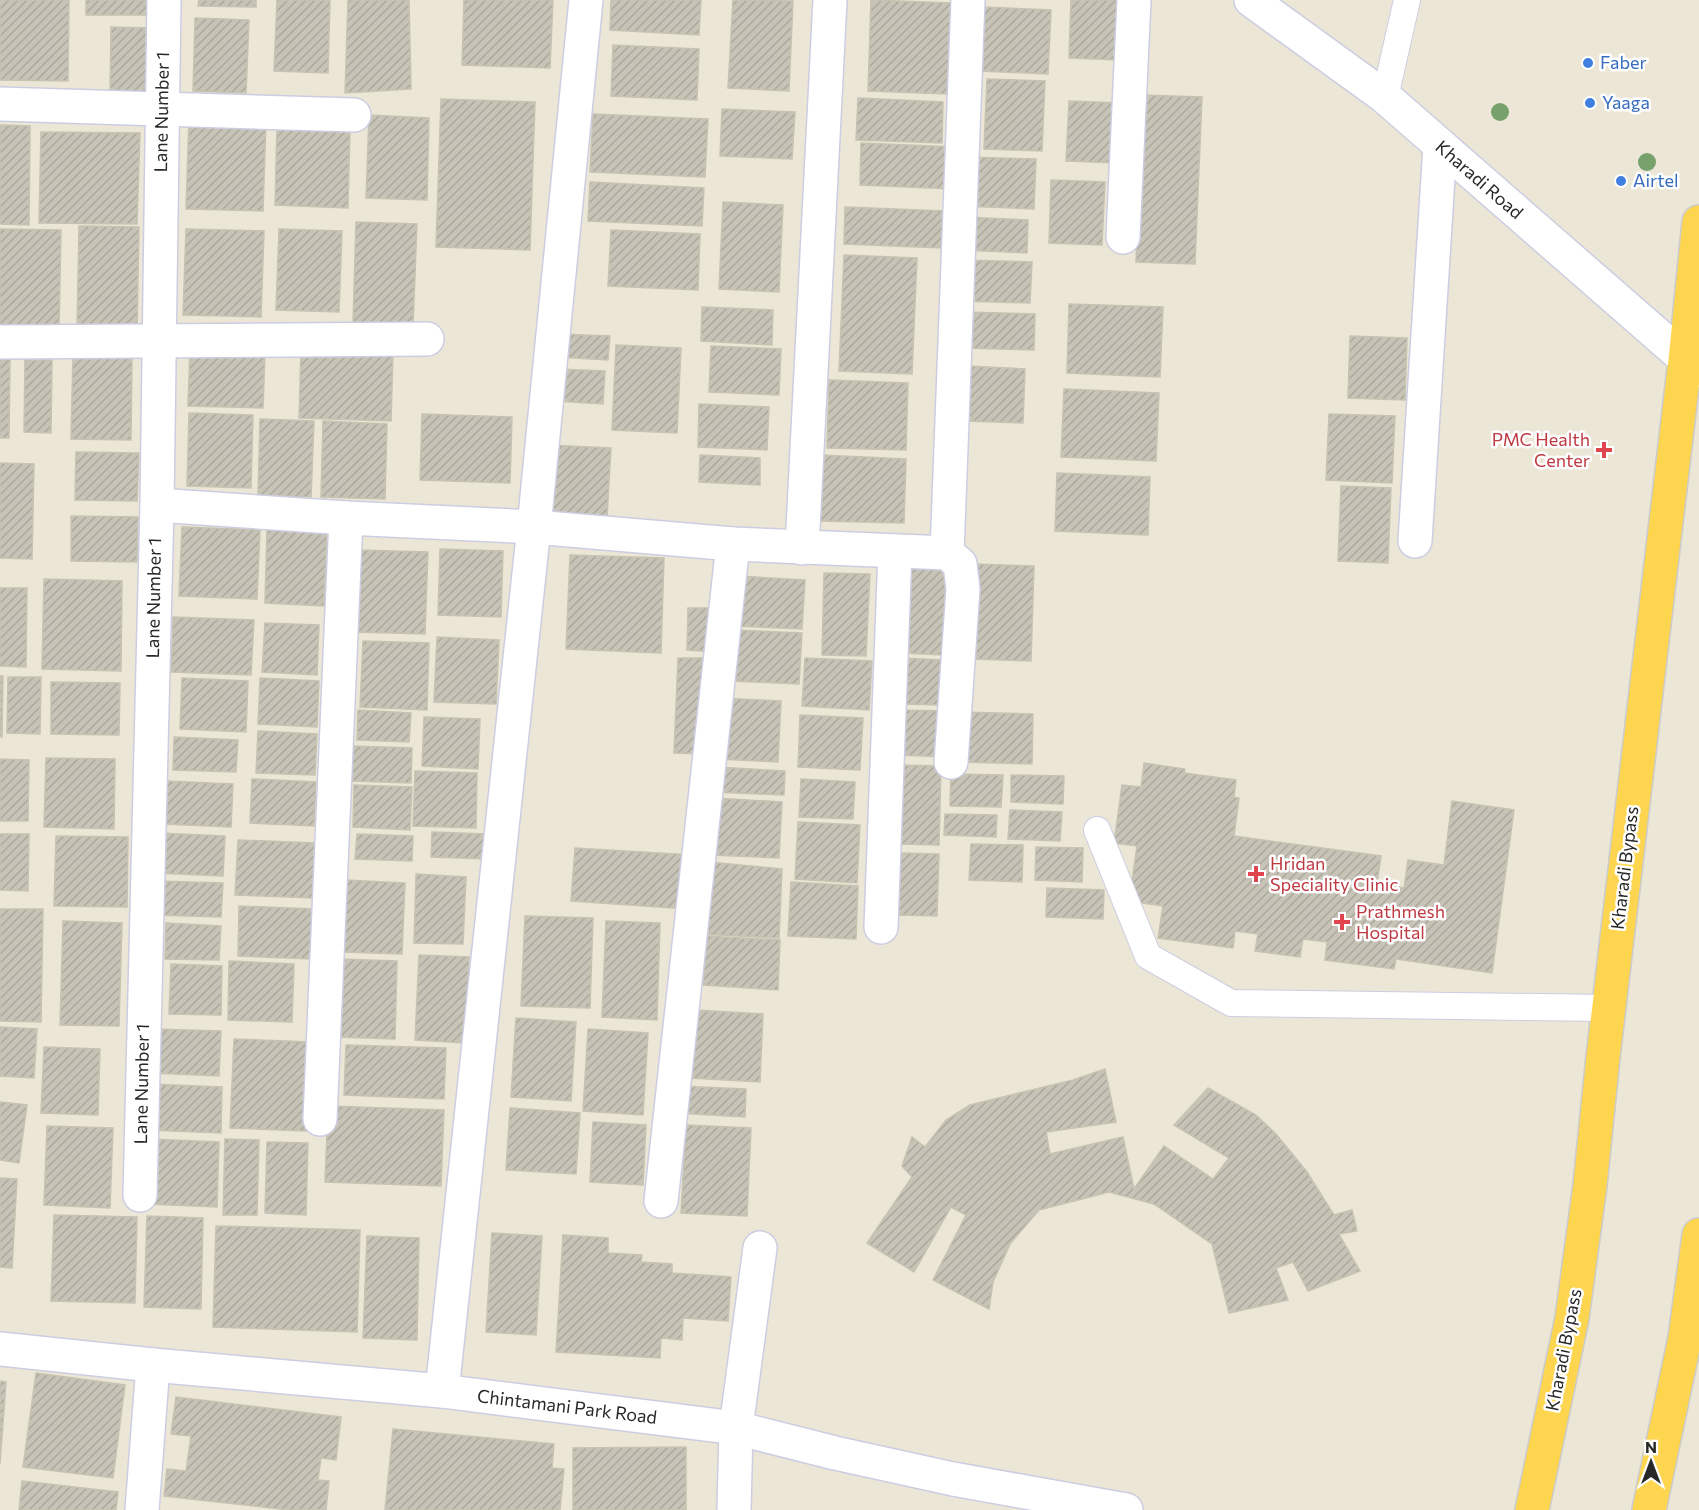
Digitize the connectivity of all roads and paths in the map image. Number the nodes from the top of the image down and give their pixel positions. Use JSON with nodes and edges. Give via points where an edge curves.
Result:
{"nodes":[{"id":1,"x":164,"y":0,"type":"edge"},
{"id":2,"x":586,"y":0,"type":"edge"},
{"id":3,"x":830,"y":0,"type":"edge"},
{"id":4,"x":968,"y":0,"type":"edge"},
{"id":5,"x":1134,"y":0,"type":"edge"},
{"id":6,"x":1407,"y":0,"type":"edge"},
{"id":7,"x":1255,"y":1,"type":"edge"},
{"id":8,"x":1385,"y":97,"type":"junction"},
{"id":9,"x":0,"y":104,"type":"edge"},
{"id":10,"x":162,"y":108,"type":"junction"},
{"id":11,"x":354,"y":115,"type":"dead end"},
{"id":12,"x":1440,"y":146,"type":"junction"},
{"id":13,"x":1699,"y":222,"type":"edge"},
{"id":14,"x":1123,"y":237,"type":"dead end"},
{"id":15,"x":427,"y":339,"type":"dead end"},
{"id":16,"x":159,"y":340,"type":"junction"},
{"id":17,"x":0,"y":342,"type":"edge"},
{"id":18,"x":1692,"y":366,"type":"edge"},
{"id":19,"x":157,"y":505,"type":"junction"},
{"id":20,"x":346,"y":518,"type":"junction"},
{"id":21,"x":534,"y":527,"type":"junction"},
{"id":22,"x":1416,"y":541,"type":"dead end"},
{"id":23,"x":734,"y":544,"type":"junction"},
{"id":24,"x":802,"y":548,"type":"junction"},
{"id":25,"x":896,"y":551,"type":"junction"},
{"id":26,"x":947,"y":553,"type":"junction"},
{"id":27,"x":951,"y":762,"type":"dead end"},
{"id":28,"x":1097,"y":830,"type":"dead end"},
{"id":29,"x":880,"y":927,"type":"dead end"},
{"id":30,"x":1609,"y":1008,"type":"junction"},
{"id":31,"x":320,"y":1119,"type":"dead end"},
{"id":32,"x":140,"y":1195,"type":"dead end"},
{"id":33,"x":661,"y":1201,"type":"dead end"},
{"id":34,"x":1699,"y":1235,"type":"edge"},
{"id":35,"x":760,"y":1248,"type":"dead end"},
{"id":36,"x":1695,"y":1294,"type":"edge"},
{"id":37,"x":0,"y":1349,"type":"edge"},
{"id":38,"x":153,"y":1365,"type":"junction"},
{"id":39,"x":442,"y":1391,"type":"junction"},
{"id":40,"x":736,"y":1428,"type":"junction"},
{"id":41,"x":142,"y":1510,"type":"edge"},
{"id":42,"x":734,"y":1510,"type":"edge"},
{"id":43,"x":1126,"y":1510,"type":"edge"},
{"id":44,"x":1532,"y":1510,"type":"edge"},
{"id":45,"x":1649,"y":1510,"type":"edge"}],
"edges":[{"from":1,"to":10,"type":"street","name":"Lane Number 1"},
{"from":2,"to":21,"type":"street"},
{"from":3,"to":24,"type":"street"},
{"from":4,"to":26,"type":"street"},
{"from":5,"to":14,"type":"street"},
{"from":6,"to":8,"type":"lane"},
{"from":7,"to":8,"type":"street","name":"Kharadi Road"},
{"from":8,"to":12,"type":"street","name":"Kharadi Road"},
{"from":9,"to":10,"type":"street"},
{"from":10,"to":11,"type":"street"},
{"from":10,"to":16,"type":"street","name":"Lane Number 1"},
{"from":12,"to":18,"type":"street","name":"Kharadi Road"},
{"from":12,"to":22,"type":"street"},
{"from":13,"to":18,"type":"highway","name":"Kharadi Bypass"},
{"from":15,"to":16,"type":"street"},
{"from":16,"to":17,"type":"street"},
{"from":16,"to":19,"type":"street","name":"Lane Number 1"},
{"from":18,"to":30,"type":"highway","name":"Kharadi Bypass"},
{"from":19,"to":20,"type":"street"},
{"from":19,"to":32,"type":"street","name":"Lane Number 1"},
{"from":20,"to":21,"type":"street"},
{"from":20,"to":31,"type":"street"},
{"from":21,"to":23,"type":"street"},
{"from":21,"to":39,"type":"street"},
{"from":23,"to":24,"type":"street"},
{"from":23,"to":33,"type":"street"},
{"from":24,"to":25,"type":"street"},
{"from":25,"to":26,"type":"street"},
{"from":25,"to":29,"type":"street"},
{"from":26,"to":27,"type":"street","via":[[960,564],[963,589]]},
{"from":28,"to":30,"type":"lane","via":[[1148,956],[1232,1003]]},
{"from":30,"to":44,"type":"highway","name":"Kharadi Bypass","via":[[1572,1318]]},
{"from":34,"to":36,"type":"highway"},
{"from":35,"to":40,"type":"street"},
{"from":36,"to":45,"type":"highway"},
{"from":37,"to":38,"type":"street","name":"Chintamani Park Road"},
{"from":38,"to":39,"type":"street","name":"Chintamani Park Road"},
{"from":38,"to":41,"type":"street"},
{"from":39,"to":40,"type":"street","name":"Chintamani Park Road"},
{"from":40,"to":42,"type":"street"},
{"from":40,"to":43,"type":"street","name":"Chintamani Park Road","via":[[953,1479]]}]}
